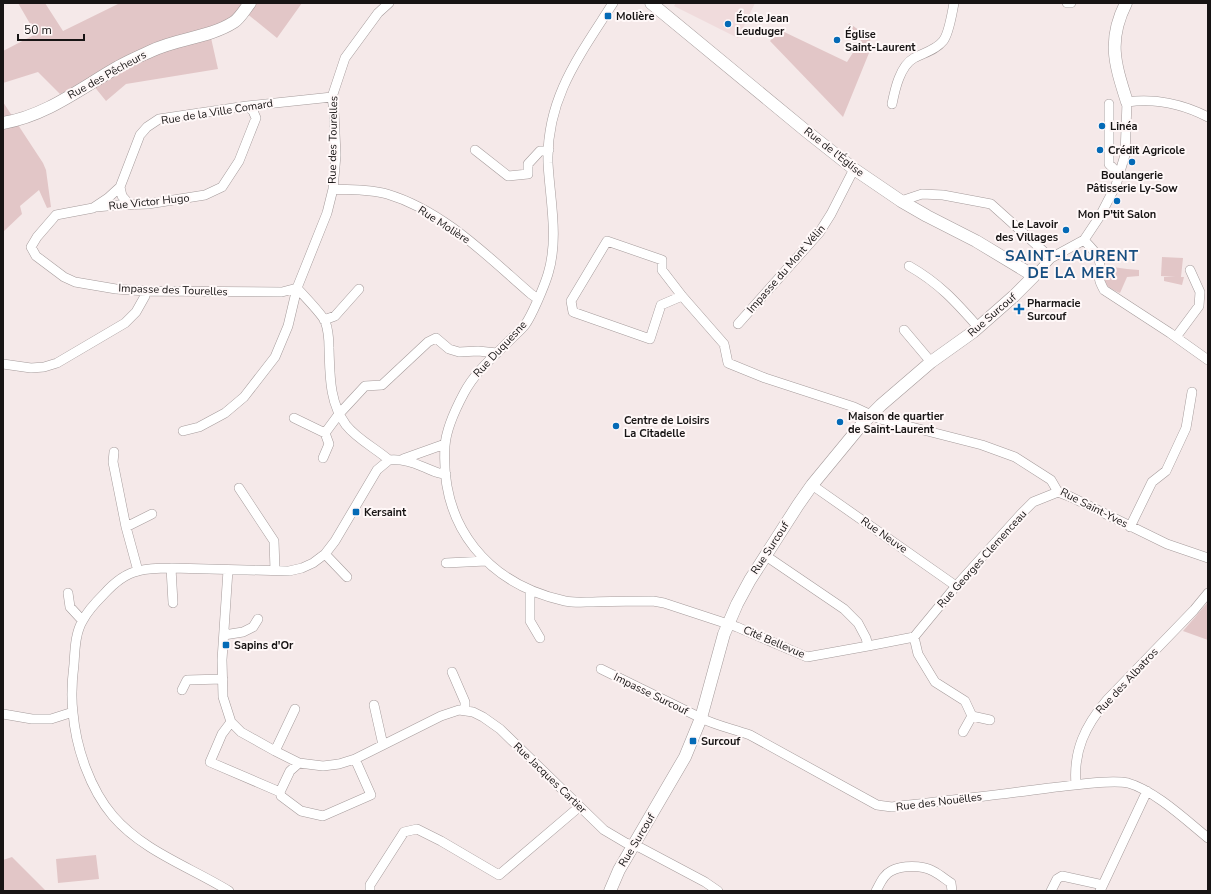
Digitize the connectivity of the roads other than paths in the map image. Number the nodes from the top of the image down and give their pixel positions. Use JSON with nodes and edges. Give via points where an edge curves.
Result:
{"nodes":[{"id":1,"x":250,"y":3,"type":"edge"},
{"id":2,"x":389,"y":3,"type":"edge"},
{"id":3,"x":613,"y":3,"type":"edge"},
{"id":4,"x":651,"y":3,"type":"edge"},
{"id":5,"x":954,"y":3,"type":"edge"},
{"id":6,"x":1067,"y":3,"type":"edge"},
{"id":7,"x":1071,"y":3,"type":"edge"},
{"id":8,"x":1126,"y":3,"type":"edge"},
{"id":9,"x":332,"y":97,"type":"junction"},
{"id":10,"x":279,"y":102,"type":"junction"},
{"id":11,"x":1127,"y":102,"type":"junction"},
{"id":12,"x":892,"y":104,"type":"dead end"},
{"id":13,"x":1109,"y":104,"type":"dead end"},
{"id":14,"x":247,"y":106,"type":"junction"},
{"id":15,"x":1208,"y":117,"type":"edge"},
{"id":16,"x":256,"y":118,"type":"junction"},
{"id":17,"x":3,"y":123,"type":"edge"},
{"id":18,"x":475,"y":150,"type":"dead end"},
{"id":19,"x":548,"y":150,"type":"junction"},
{"id":20,"x":854,"y":168,"type":"junction"},
{"id":21,"x":1120,"y":175,"type":"junction"},
{"id":22,"x":120,"y":187,"type":"junction"},
{"id":23,"x":333,"y":189,"type":"junction"},
{"id":24,"x":901,"y":200,"type":"junction"},
{"id":25,"x":130,"y":206,"type":"junction"},
{"id":26,"x":93,"y":208,"type":"junction"},
{"id":27,"x":56,"y":215,"type":"joint"},
{"id":28,"x":1084,"y":240,"type":"junction"},
{"id":29,"x":1051,"y":258,"type":"junction"},
{"id":30,"x":909,"y":266,"type":"dead end"},
{"id":31,"x":1190,"y":270,"type":"dead end"},
{"id":32,"x":1034,"y":276,"type":"junction"},
{"id":33,"x":297,"y":288,"type":"junction"},
{"id":34,"x":359,"y":289,"type":"dead end"},
{"id":35,"x":146,"y":291,"type":"junction"},
{"id":36,"x":682,"y":296,"type":"junction"},
{"id":37,"x":538,"y":299,"type":"junction"},
{"id":38,"x":324,"y":320,"type":"junction"},
{"id":39,"x":738,"y":324,"type":"dead end"},
{"id":40,"x":978,"y":327,"type":"junction"},
{"id":41,"x":904,"y":330,"type":"dead end"},
{"id":42,"x":1176,"y":337,"type":"junction"},
{"id":43,"x":497,"y":353,"type":"junction"},
{"id":44,"x":1208,"y":360,"type":"edge"},
{"id":45,"x":931,"y":362,"type":"junction"},
{"id":46,"x":3,"y":364,"type":"edge"},
{"id":47,"x":1192,"y":392,"type":"dead end"},
{"id":48,"x":339,"y":414,"type":"junction"},
{"id":49,"x":871,"y":415,"type":"junction"},
{"id":50,"x":294,"y":418,"type":"dead end"},
{"id":51,"x":183,"y":431,"type":"dead end"},
{"id":52,"x":325,"y":433,"type":"junction"},
{"id":53,"x":445,"y":444,"type":"junction"},
{"id":54,"x":114,"y":452,"type":"dead end"},
{"id":55,"x":323,"y":458,"type":"dead end"},
{"id":56,"x":402,"y":459,"type":"junction"},
{"id":57,"x":389,"y":460,"type":"junction"},
{"id":58,"x":446,"y":474,"type":"junction"},
{"id":59,"x":812,"y":485,"type":"junction"},
{"id":60,"x":238,"y":488,"type":"dead end"},
{"id":61,"x":1058,"y":492,"type":"junction"},
{"id":62,"x":152,"y":514,"type":"dead end"},
{"id":63,"x":126,"y":527,"type":"junction"},
{"id":64,"x":1130,"y":527,"type":"junction"},
{"id":65,"x":325,"y":554,"type":"junction"},
{"id":66,"x":766,"y":556,"type":"junction"},
{"id":67,"x":1208,"y":558,"type":"edge"},
{"id":68,"x":486,"y":561,"type":"junction"},
{"id":69,"x":446,"y":563,"type":"dead end"},
{"id":70,"x":171,"y":568,"type":"junction"},
{"id":71,"x":228,"y":570,"type":"junction"},
{"id":72,"x":275,"y":570,"type":"junction"},
{"id":73,"x":138,"y":571,"type":"junction"},
{"id":74,"x":347,"y":577,"type":"dead end"},
{"id":75,"x":956,"y":586,"type":"junction"},
{"id":76,"x":530,"y":590,"type":"junction"},
{"id":77,"x":68,"y":593,"type":"dead end"},
{"id":78,"x":1208,"y":593,"type":"edge"},
{"id":79,"x":173,"y":603,"type":"dead end"},
{"id":80,"x":258,"y":619,"type":"dead end"},
{"id":81,"x":82,"y":620,"type":"junction"},
{"id":82,"x":728,"y":624,"type":"junction"},
{"id":83,"x":224,"y":635,"type":"junction"},
{"id":84,"x":914,"y":637,"type":"junction"},
{"id":85,"x":540,"y":638,"type":"dead end"},
{"id":86,"x":868,"y":646,"type":"junction"},
{"id":87,"x":601,"y":669,"type":"dead end"},
{"id":88,"x":452,"y":672,"type":"dead end"},
{"id":89,"x":223,"y":679,"type":"junction"},
{"id":90,"x":182,"y":690,"type":"dead end"},
{"id":91,"x":374,"y":705,"type":"dead end"},
{"id":92,"x":295,"y":709,"type":"dead end"},
{"id":93,"x":465,"y":710,"type":"junction"},
{"id":94,"x":73,"y":712,"type":"junction"},
{"id":95,"x":3,"y":714,"type":"edge"},
{"id":96,"x":972,"y":716,"type":"junction"},
{"id":97,"x":701,"y":718,"type":"junction"},
{"id":98,"x":990,"y":720,"type":"dead end"},
{"id":99,"x":231,"y":722,"type":"junction"},
{"id":100,"x":963,"y":732,"type":"dead end"},
{"id":101,"x":384,"y":745,"type":"junction"},
{"id":102,"x":275,"y":751,"type":"junction"},
{"id":103,"x":355,"y":759,"type":"junction"},
{"id":104,"x":300,"y":763,"type":"junction"},
{"id":105,"x":1076,"y":785,"type":"junction"},
{"id":106,"x":1148,"y":791,"type":"junction"},
{"id":107,"x":280,"y":792,"type":"junction"},
{"id":108,"x":579,"y":807,"type":"junction"},
{"id":109,"x":1208,"y":838,"type":"edge"},
{"id":110,"x":634,"y":846,"type":"junction"},
{"id":111,"x":1102,"y":888,"type":"edge"},
{"id":112,"x":229,"y":891,"type":"edge"},
{"id":113,"x":370,"y":891,"type":"edge"},
{"id":114,"x":610,"y":891,"type":"edge"},
{"id":115,"x":718,"y":891,"type":"edge"},
{"id":116,"x":876,"y":891,"type":"edge"},
{"id":117,"x":952,"y":891,"type":"edge"},
{"id":118,"x":1051,"y":891,"type":"edge"}],
"edges":[{"from":1,"to":17,"type":"street","name":"Rue des Pêcheurs","via":[[236,21],[214,32],[153,50],[118,66],[49,108]]},
{"from":2,"to":9,"type":"street","name":"Rue des Tourelles","via":[[378,13],[345,58]]},
{"from":3,"to":19,"type":"street","name":"Rue Duquesne","via":[[571,70],[558,98],[550,128]]},
{"from":4,"to":20,"type":"street","name":"Rue de l'Église"},
{"from":5,"to":12,"type":"street","via":[[944,41],[912,59],[904,68]]},
{"from":6,"to":7,"type":"street"},
{"from":8,"to":11,"type":"street","via":[[1118,18],[1114,54]]},
{"from":9,"to":10,"type":"street","name":"Rue de la Ville Comard"},
{"from":9,"to":23,"type":"street","name":"Rue des Tourelles","via":[[336,155]]},
{"from":10,"to":14,"type":"street","name":"Rue de la Ville Comard"},
{"from":10,"to":16,"type":"street","via":[[265,109]]},
{"from":11,"to":15,"type":"street","via":[[1147,100],[1172,104]]},
{"from":11,"to":21,"type":"street","via":[[1126,146]]},
{"from":13,"to":21,"type":"street","via":[[1109,164]]},
{"from":14,"to":16,"type":"street"},
{"from":14,"to":22,"type":"street","name":"Rue de la Ville Comard","via":[[159,120],[147,126],[140,135]]},
{"from":16,"to":25,"type":"street","name":"Rue Victor Hugo","via":[[239,161],[222,186],[205,195]]},
{"from":18,"to":19,"type":"street","via":[[508,176],[528,174],[528,164],[540,151]]},
{"from":19,"to":37,"type":"street","name":"Rue Duquesne","via":[[553,241],[548,276]]},
{"from":20,"to":24,"type":"street","name":"Rue de l'Église"},
{"from":20,"to":39,"type":"street","name":"Impasse du Mont Vélin","via":[[819,233]]},
{"from":21,"to":28,"type":"street","via":[[1100,216]]},
{"from":22,"to":25,"type":"street","via":[[122,196]]},
{"from":22,"to":26,"type":"street","name":"Rue de la Ville Comard"},
{"from":23,"to":33,"type":"street","name":"Rue des Tourelles","via":[[327,213]]},
{"from":23,"to":37,"type":"street","name":"Rue Molière","via":[[367,190],[387,194],[420,208],[474,245]]},
{"from":24,"to":29,"type":"street","via":[[922,194],[943,195],[991,204]]},
{"from":24,"to":32,"type":"street","name":"Rue de l'Église"},
{"from":25,"to":26,"type":"street","name":"Rue Victor Hugo"},
{"from":26,"to":27,"type":"street","name":"Rue de la Ville Comard"},
{"from":27,"to":35,"type":"street","name":"Impasse des Tourelles","via":[[32,247],[36,256],[75,282]]},
{"from":28,"to":29,"type":"street"},
{"from":28,"to":42,"type":"street","via":[[1097,254],[1100,265],[1098,280],[1104,290]]},
{"from":29,"to":32,"type":"street"},
{"from":30,"to":40,"type":"street","via":[[949,295]]},
{"from":31,"to":42,"type":"street","via":[[1200,292],[1199,306]]},
{"from":32,"to":40,"type":"street","name":"Rue Surcouf"},
{"from":33,"to":35,"type":"street","name":"Impasse des Tourelles","via":[[282,292]]},
{"from":33,"to":38,"type":"street"},
{"from":33,"to":51,"type":"street","name":"Rue des Tourelles","via":[[288,326],[275,357],[244,397],[225,413],[199,427]]},
{"from":34,"to":38,"type":"street","via":[[336,316]]},
{"from":35,"to":46,"type":"street","via":[[136,312],[125,323],[57,363],[31,368]]},
{"from":36,"to":36,"type":"street","via":[[662,270],[662,260],[607,241],[571,301],[573,312],[650,338],[661,305]]},
{"from":36,"to":49,"type":"street","name":"Rue Saint-Yves","via":[[724,344],[728,363]]},
{"from":37,"to":43,"type":"street","name":"Rue Duquesne","via":[[525,325]]},
{"from":38,"to":48,"type":"street","via":[[328,335],[331,389]]},
{"from":40,"to":45,"type":"street","name":"Rue Surcouf"},
{"from":41,"to":45,"type":"street"},
{"from":42,"to":44,"type":"street"},
{"from":43,"to":48,"type":"street","via":[[459,352],[432,340],[382,385],[365,386]]},
{"from":43,"to":53,"type":"street","name":"Rue Duquesne","via":[[478,371],[465,391],[454,414]]},
{"from":45,"to":49,"type":"street","name":"Rue Surcouf"},
{"from":47,"to":64,"type":"street","via":[[1186,428],[1166,471],[1152,482]]},
{"from":48,"to":52,"type":"street"},
{"from":48,"to":57,"type":"street","via":[[346,426]]},
{"from":49,"to":59,"type":"street","name":"Rue Surcouf"},
{"from":49,"to":61,"type":"street","name":"Rue Saint-Yves","via":[[982,445],[1015,457],[1051,480]]},
{"from":50,"to":52,"type":"street"},
{"from":52,"to":55,"type":"street","via":[[329,444]]},
{"from":53,"to":56,"type":"street"},
{"from":53,"to":58,"type":"street","name":"Rue Duquesne"},
{"from":54,"to":63,"type":"street","via":[[113,462]]},
{"from":56,"to":57,"type":"street"},
{"from":56,"to":58,"type":"street","via":[[439,474]]},
{"from":57,"to":65,"type":"street","via":[[369,483]]},
{"from":58,"to":68,"type":"street","name":"Rue Duquesne","via":[[451,502],[459,522],[469,540]]},
{"from":59,"to":66,"type":"street","name":"Rue Surcouf"},
{"from":59,"to":75,"type":"street","name":"Rue Neuve"},
{"from":60,"to":72,"type":"street","via":[[274,542]]},
{"from":61,"to":64,"type":"street","name":"Rue Saint-Yves"},
{"from":61,"to":75,"type":"street","name":"Rue Georges Clemenceau","via":[[1033,502]]},
{"from":62,"to":63,"type":"street"},
{"from":63,"to":73,"type":"street"},
{"from":64,"to":67,"type":"street","name":"Rue Saint-Yves","via":[[1167,544]]},
{"from":65,"to":72,"type":"street","via":[[302,568]]},
{"from":65,"to":74,"type":"street"},
{"from":66,"to":82,"type":"street","name":"Rue Surcouf","via":[[750,580]]},
{"from":66,"to":86,"type":"street","via":[[844,609],[858,623]]},
{"from":68,"to":69,"type":"street"},
{"from":68,"to":76,"type":"street","name":"Rue Duquesne","via":[[511,581]]},
{"from":70,"to":71,"type":"street"},
{"from":70,"to":73,"type":"street"},
{"from":70,"to":79,"type":"street"},
{"from":71,"to":72,"type":"street"},
{"from":71,"to":83,"type":"street"},
{"from":73,"to":81,"type":"street","via":[[122,578],[108,590]]},
{"from":75,"to":84,"type":"street","name":"Rue Georges Clemenceau"},
{"from":76,"to":82,"type":"street","name":"Rue Duquesne","via":[[568,602],[653,601]]},
{"from":76,"to":85,"type":"street","via":[[530,622]]},
{"from":77,"to":81,"type":"street","via":[[70,607]]},
{"from":78,"to":105,"type":"street","name":"Rue des Albatros","via":[[1096,713],[1080,745]]},
{"from":80,"to":83,"type":"street","via":[[253,627],[243,632]]},
{"from":81,"to":94,"type":"street","via":[[75,648],[72,679]]},
{"from":82,"to":86,"type":"street","name":"Cité Bellevue","via":[[807,657]]},
{"from":82,"to":97,"type":"street","name":"Rue Surcouf"},
{"from":83,"to":89,"type":"street"},
{"from":84,"to":86,"type":"street","name":"Cité Bellevue"},
{"from":84,"to":96,"type":"street","via":[[918,654],[935,682],[965,701]]},
{"from":87,"to":97,"type":"street","name":"Impasse Surcouf"},
{"from":88,"to":93,"type":"street","via":[[465,702]]},
{"from":89,"to":90,"type":"street","via":[[187,680]]},
{"from":89,"to":99,"type":"street","via":[[223,697]]},
{"from":91,"to":101,"type":"street"},
{"from":92,"to":102,"type":"street"},
{"from":93,"to":101,"type":"street","via":[[441,716]]},
{"from":93,"to":108,"type":"street","name":"Rue Jacques Cartier","via":[[500,729]]},
{"from":94,"to":95,"type":"street","via":[[51,719]]},
{"from":94,"to":112,"type":"street","via":[[78,746],[85,765],[95,789],[112,815],[137,840]]},
{"from":96,"to":98,"type":"street"},
{"from":96,"to":100,"type":"street"},
{"from":97,"to":105,"type":"street","name":"Rue des Nouëlles","via":[[750,735],[877,805],[892,807]]},
{"from":97,"to":110,"type":"street","name":"Rue Surcouf","via":[[685,757]]},
{"from":99,"to":102,"type":"street","via":[[241,732]]},
{"from":99,"to":107,"type":"street","via":[[222,734],[210,762]]},
{"from":101,"to":103,"type":"street"},
{"from":102,"to":104,"type":"street"},
{"from":103,"to":104,"type":"street","via":[[323,766]]},
{"from":103,"to":107,"type":"street","via":[[371,795],[323,816],[301,811],[281,796]]},
{"from":104,"to":107,"type":"street","via":[[290,771]]},
{"from":105,"to":106,"type":"street","name":"Rue des Nouëlles","via":[[1127,783]]},
{"from":106,"to":109,"type":"street","name":"Rue des Nouëlles"},
{"from":106,"to":111,"type":"street"},
{"from":108,"to":110,"type":"street","name":"Rue Jacques Cartier","via":[[604,830]]},
{"from":108,"to":113,"type":"street","via":[[499,875],[417,829],[404,832],[370,885]]},
{"from":110,"to":114,"type":"street","name":"Rue Surcouf"},
{"from":110,"to":115,"type":"street","name":"Rue Jacques Cartier","via":[[699,878]]},
{"from":111,"to":118,"type":"street","via":[[1062,876],[1057,879]]},
{"from":116,"to":117,"type":"street","via":[[890,871],[918,867],[932,870],[951,883]]}]}
